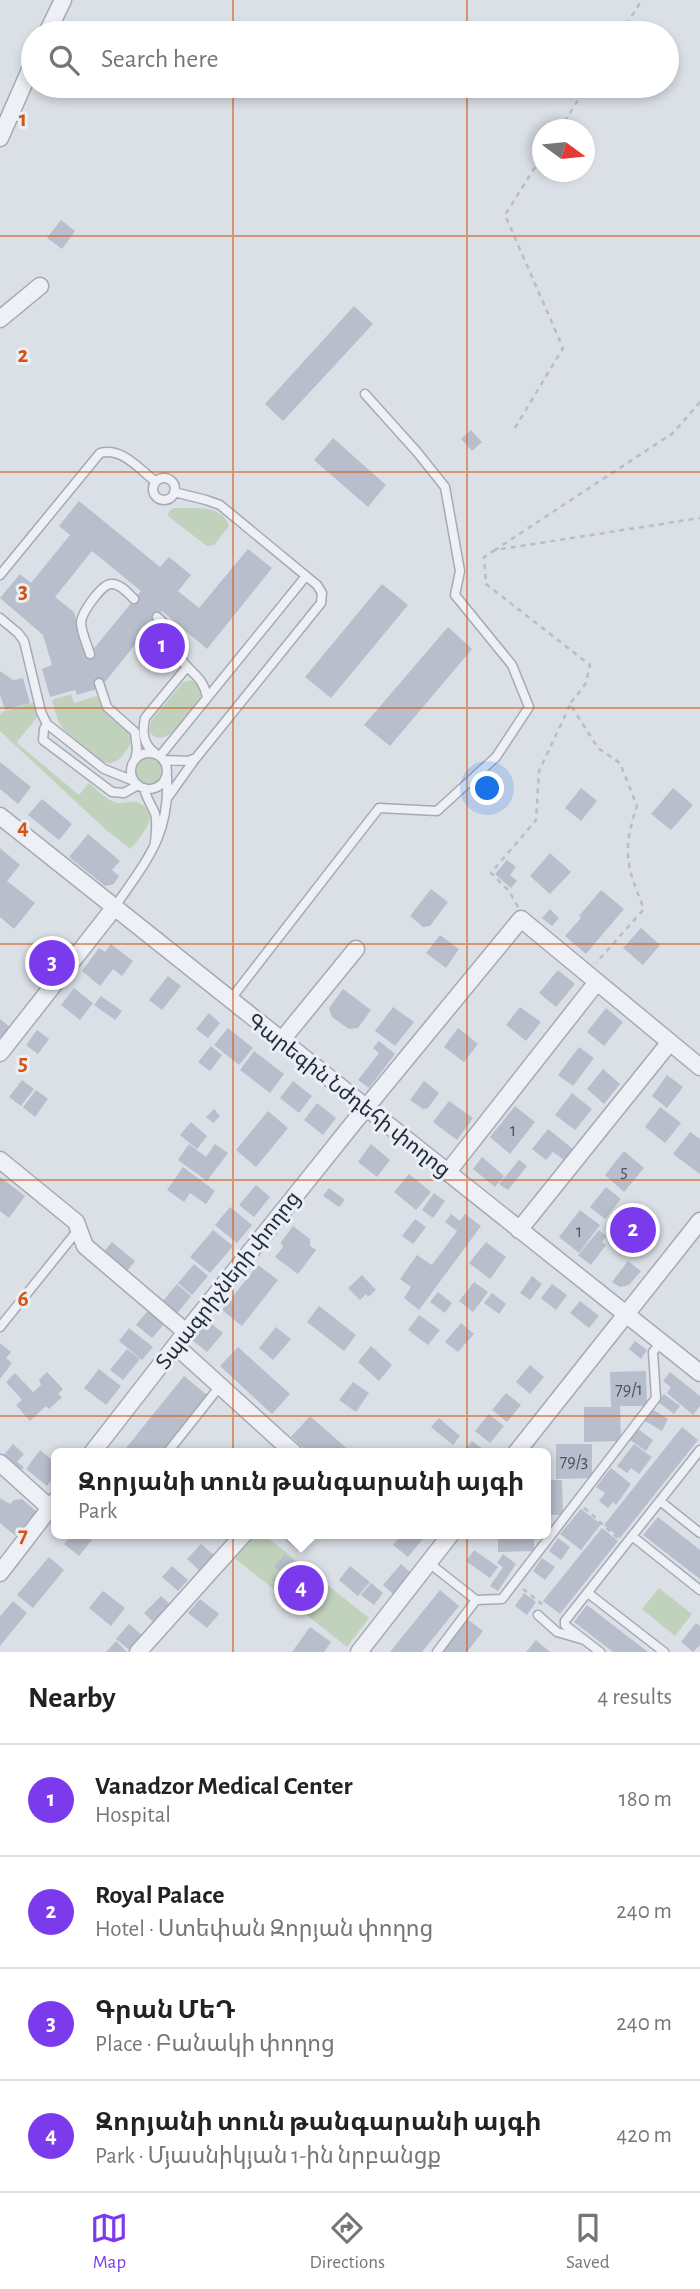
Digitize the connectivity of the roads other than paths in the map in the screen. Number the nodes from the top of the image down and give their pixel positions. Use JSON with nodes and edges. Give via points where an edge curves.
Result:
{"nodes":[{"id":1,"x":63,"y":0,"type":"edge"},
{"id":2,"x":53,"y":21,"type":"edge"},
{"id":3,"x":21,"y":90,"type":"edge"},
{"id":4,"x":0,"y":138,"type":"edge"},
{"id":5,"x":40,"y":286,"type":"dead end"},
{"id":6,"x":0,"y":318,"type":"edge"},
{"id":7,"x":365,"y":394,"type":"dead end"},
{"id":8,"x":156,"y":482,"type":"junction"},
{"id":9,"x":174,"y":492,"type":"junction"},
{"id":10,"x":0,"y":575,"type":"edge"},
{"id":11,"x":306,"y":576,"type":"junction"},
{"id":12,"x":134,"y":599,"type":"dead end"},
{"id":13,"x":157,"y":617,"type":"dead end"},
{"id":14,"x":0,"y":618,"type":"edge"},
{"id":15,"x":90,"y":654,"type":"dead end"},
{"id":16,"x":187,"y":667,"type":"junction"},
{"id":17,"x":201,"y":678,"type":"junction"},
{"id":18,"x":222,"y":679,"type":"junction"},
{"id":19,"x":99,"y":683,"type":"dead end"},
{"id":20,"x":207,"y":698,"type":"junction"},
{"id":21,"x":47,"y":724,"type":"junction"},
{"id":22,"x":160,"y":757,"type":"junction"},
{"id":23,"x":196,"y":758,"type":"junction"},
{"id":24,"x":135,"y":760,"type":"junction"},
{"id":25,"x":167,"y":776,"type":"junction"},
{"id":26,"x":139,"y":785,"type":"junction"},
{"id":27,"x":168,"y":797,"type":"junction"},
{"id":28,"x":0,"y":816,"type":"edge"},
{"id":29,"x":155,"y":848,"type":"junction"},
{"id":30,"x":114,"y":908,"type":"junction"},
{"id":31,"x":356,"y":949,"type":"dead end"},
{"id":32,"x":592,"y":978,"type":"junction"},
{"id":33,"x":230,"y":1000,"type":"junction"},
{"id":34,"x":281,"y":1041,"type":"junction"},
{"id":35,"x":670,"y":1042,"type":"junction"},
{"id":36,"x":0,"y":1052,"type":"edge"},
{"id":37,"x":700,"y":1068,"type":"edge"},
{"id":38,"x":366,"y":1109,"type":"junction"},
{"id":39,"x":0,"y":1160,"type":"edge"},
{"id":40,"x":447,"y":1173,"type":"junction"},
{"id":41,"x":700,"y":1221,"type":"edge"},
{"id":42,"x":78,"y":1230,"type":"junction"},
{"id":43,"x":519,"y":1230,"type":"junction"},
{"id":44,"x":626,"y":1314,"type":"junction"},
{"id":45,"x":0,"y":1327,"type":"edge"},
{"id":46,"x":181,"y":1339,"type":"junction"},
{"id":47,"x":662,"y":1342,"type":"junction"},
{"id":48,"x":700,"y":1373,"type":"edge"},
{"id":49,"x":220,"y":1386,"type":"junction"},
{"id":50,"x":96,"y":1448,"type":"edge"},
{"id":51,"x":171,"y":1448,"type":"edge"},
{"id":52,"x":288,"y":1448,"type":"edge"},
{"id":53,"x":520,"y":1448,"type":"edge"},
{"id":54,"x":700,"y":1451,"type":"edge"},
{"id":55,"x":0,"y":1463,"type":"edge"},
{"id":56,"x":660,"y":1501,"type":"junction"},
{"id":57,"x":51,"y":1502,"type":"edge"},
{"id":58,"x":51,"y":1507,"type":"edge"},
{"id":59,"x":700,"y":1533,"type":"edge"},
{"id":60,"x":551,"y":1535,"type":"edge"},
{"id":61,"x":632,"y":1536,"type":"junction"},
{"id":62,"x":240,"y":1539,"type":"edge"},
{"id":63,"x":447,"y":1539,"type":"edge"},
{"id":64,"x":548,"y":1539,"type":"edge"},
{"id":65,"x":428,"y":1563,"type":"junction"},
{"id":66,"x":0,"y":1573,"type":"edge"},
{"id":67,"x":700,"y":1590,"type":"edge"},
{"id":68,"x":587,"y":1593,"type":"junction"},
{"id":69,"x":476,"y":1600,"type":"junction"},
{"id":70,"x":538,"y":1615,"type":"dead end"},
{"id":71,"x":586,"y":1641,"type":"junction"},
{"id":72,"x":138,"y":1652,"type":"edge"},
{"id":73,"x":359,"y":1652,"type":"edge"},
{"id":74,"x":437,"y":1652,"type":"edge"},
{"id":75,"x":582,"y":1652,"type":"edge"},
{"id":76,"x":600,"y":1652,"type":"edge"},
{"id":77,"x":664,"y":1652,"type":"edge"}],
"edges":[{"from":1,"to":2,"type":"street"},
{"from":3,"to":4,"type":"street"},
{"from":5,"to":6,"type":"street"},
{"from":7,"to":33,"type":"lane","via":[[445,487],[460,571],[455,595],[512,665],[529,707],[496,757],[438,811],[379,808]]},
{"from":8,"to":9,"type":"lane","via":[[167,478],[174,484]]},
{"from":8,"to":9,"type":"lane","via":[[153,490],[161,499],[169,499]]},
{"from":8,"to":10,"type":"lane","via":[[118,453],[100,453]]},
{"from":9,"to":11,"type":"lane","via":[[219,505]]},
{"from":11,"to":18,"type":"lane"},
{"from":11,"to":23,"type":"lane","via":[[322,593],[321,603]]},
{"from":12,"to":15,"type":"lane","via":[[118,586],[104,586],[81,624]]},
{"from":13,"to":16,"type":"lane","via":[[168,625],[177,654]]},
{"from":14,"to":21,"type":"lane","via":[[24,640]]},
{"from":16,"to":17,"type":"lane"},
{"from":16,"to":22,"type":"lane","via":[[145,718],[148,748]]},
{"from":17,"to":18,"type":"lane"},
{"from":17,"to":20,"type":"lane"},
{"from":18,"to":20,"type":"lane"},
{"from":19,"to":24,"type":"lane","via":[[107,707],[135,732]]},
{"from":20,"to":22,"type":"lane"},
{"from":21,"to":26,"type":"lane","via":[[104,769]]},
{"from":21,"to":26,"type":"lane","via":[[43,740],[112,792],[124,793]]},
{"from":22,"to":23,"type":"lane"},
{"from":22,"to":24,"type":"lane","via":[[144,753]]},
{"from":22,"to":25,"type":"lane"},
{"from":23,"to":27,"type":"lane"},
{"from":24,"to":26,"type":"lane","via":[[131,770]]},
{"from":25,"to":26,"type":"lane","via":[[160,786],[149,789]]},
{"from":25,"to":27,"type":"lane"},
{"from":26,"to":29,"type":"lane","via":[[156,821]]},
{"from":27,"to":29,"type":"lane"},
{"from":28,"to":30,"type":"street","name":"Գարեգին Նժդեհի փողոց"},
{"from":29,"to":30,"type":"lane"},
{"from":30,"to":33,"type":"street","name":"Գարեգին Նժդեհի փողոց"},
{"from":30,"to":36,"type":"street"},
{"from":31,"to":34,"type":"street"},
{"from":32,"to":35,"type":"street"},
{"from":32,"to":38,"type":"street","name":"Տպագրիչների փողոց","via":[[519,921]]},
{"from":32,"to":40,"type":"street"},
{"from":33,"to":34,"type":"street","name":"Գարեգին Նժդեհի փողոց"},
{"from":34,"to":38,"type":"street","name":"Գարեգին Նժդեհի փողոց"},
{"from":35,"to":37,"type":"street"},
{"from":35,"to":43,"type":"street"},
{"from":38,"to":40,"type":"street","name":"Գարեգին Նժդեհի փողոց"},
{"from":38,"to":46,"type":"street","name":"Տպագրիչների փողոց"},
{"from":39,"to":42,"type":"street","via":[[76,1222]]},
{"from":40,"to":43,"type":"street","name":"Գարեգին Նժդեհի փողոց"},
{"from":41,"to":44,"type":"street"},
{"from":42,"to":45,"type":"lane"},
{"from":42,"to":46,"type":"street","via":[[85,1246]]},
{"from":43,"to":44,"type":"street","name":"Գարեգին Նժդեհի փողոց"},
{"from":44,"to":47,"type":"street","name":"Գարեգին Նժդեհի փողոց"},
{"from":44,"to":53,"type":"street"},
{"from":46,"to":49,"type":"street"},
{"from":46,"to":50,"type":"street","name":"Տպագրիչների փողոց"},
{"from":47,"to":48,"type":"street","name":"Գարեգին Նժդեհի փողոց"},
{"from":47,"to":60,"type":"lane","via":[[653,1352],[656,1398]]},
{"from":49,"to":51,"type":"lane"},
{"from":49,"to":52,"type":"street"},
{"from":54,"to":56,"type":"lane"},
{"from":55,"to":57,"type":"street"},
{"from":56,"to":59,"type":"lane"},
{"from":56,"to":61,"type":"lane"},
{"from":58,"to":66,"type":"street"},
{"from":61,"to":67,"type":"lane"},
{"from":61,"to":68,"type":"lane"},
{"from":62,"to":72,"type":"street"},
{"from":63,"to":65,"type":"street"},
{"from":64,"to":69,"type":"lane","via":[[502,1599]]},
{"from":65,"to":69,"type":"lane"},
{"from":65,"to":73,"type":"street"},
{"from":68,"to":71,"type":"lane","via":[[565,1621]]},
{"from":68,"to":77,"type":"lane"},
{"from":69,"to":74,"type":"lane"},
{"from":70,"to":71,"type":"lane","via":[[557,1632]]},
{"from":71,"to":75,"type":"lane"},
{"from":71,"to":76,"type":"lane"}]}
